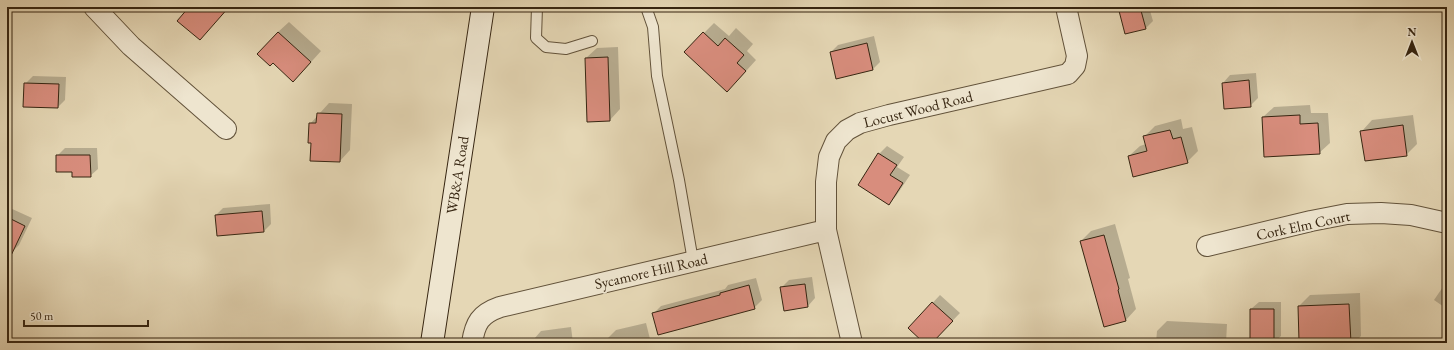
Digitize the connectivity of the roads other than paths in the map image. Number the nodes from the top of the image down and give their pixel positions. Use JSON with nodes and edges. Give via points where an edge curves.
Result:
{"nodes":[{"id":1,"x":94,"y":7,"type":"edge"},
{"id":2,"x":483,"y":7,"type":"edge"},
{"id":3,"x":537,"y":7,"type":"edge"},
{"id":4,"x":646,"y":7,"type":"edge"},
{"id":5,"x":1066,"y":7,"type":"edge"},
{"id":6,"x":592,"y":41,"type":"dead end"},
{"id":7,"x":226,"y":129,"type":"dead end"},
{"id":8,"x":1447,"y":223,"type":"edge"},
{"id":9,"x":826,"y":230,"type":"junction"},
{"id":10,"x":1207,"y":246,"type":"dead end"},
{"id":11,"x":693,"y":261,"type":"junction"},
{"id":12,"x":432,"y":343,"type":"edge"},
{"id":13,"x":472,"y":343,"type":"edge"},
{"id":14,"x":852,"y":343,"type":"edge"}],
"edges":[{"from":1,"to":7,"type":"street","via":[[131,46]]},
{"from":2,"to":12,"type":"street","name":"WB&A Road"},
{"from":3,"to":6,"type":"lane","via":[[536,38],[546,47],[566,49]]},
{"from":4,"to":11,"type":"lane","via":[[653,27],[657,76]]},
{"from":5,"to":9,"type":"street","name":"Locust Wood Road","via":[[1077,56],[1075,66],[1068,74],[889,115],[846,130],[836,141],[829,157]]},
{"from":8,"to":10,"type":"street","name":"Cork Elm Court","via":[[1411,215],[1347,214]]},
{"from":9,"to":11,"type":"street","name":"Sycamore Hill Road"},
{"from":9,"to":14,"type":"street","name":"Locust Wood Road"},
{"from":11,"to":13,"type":"street","name":"Sycamore Hill Road","via":[[488,311],[479,319]]}]}
